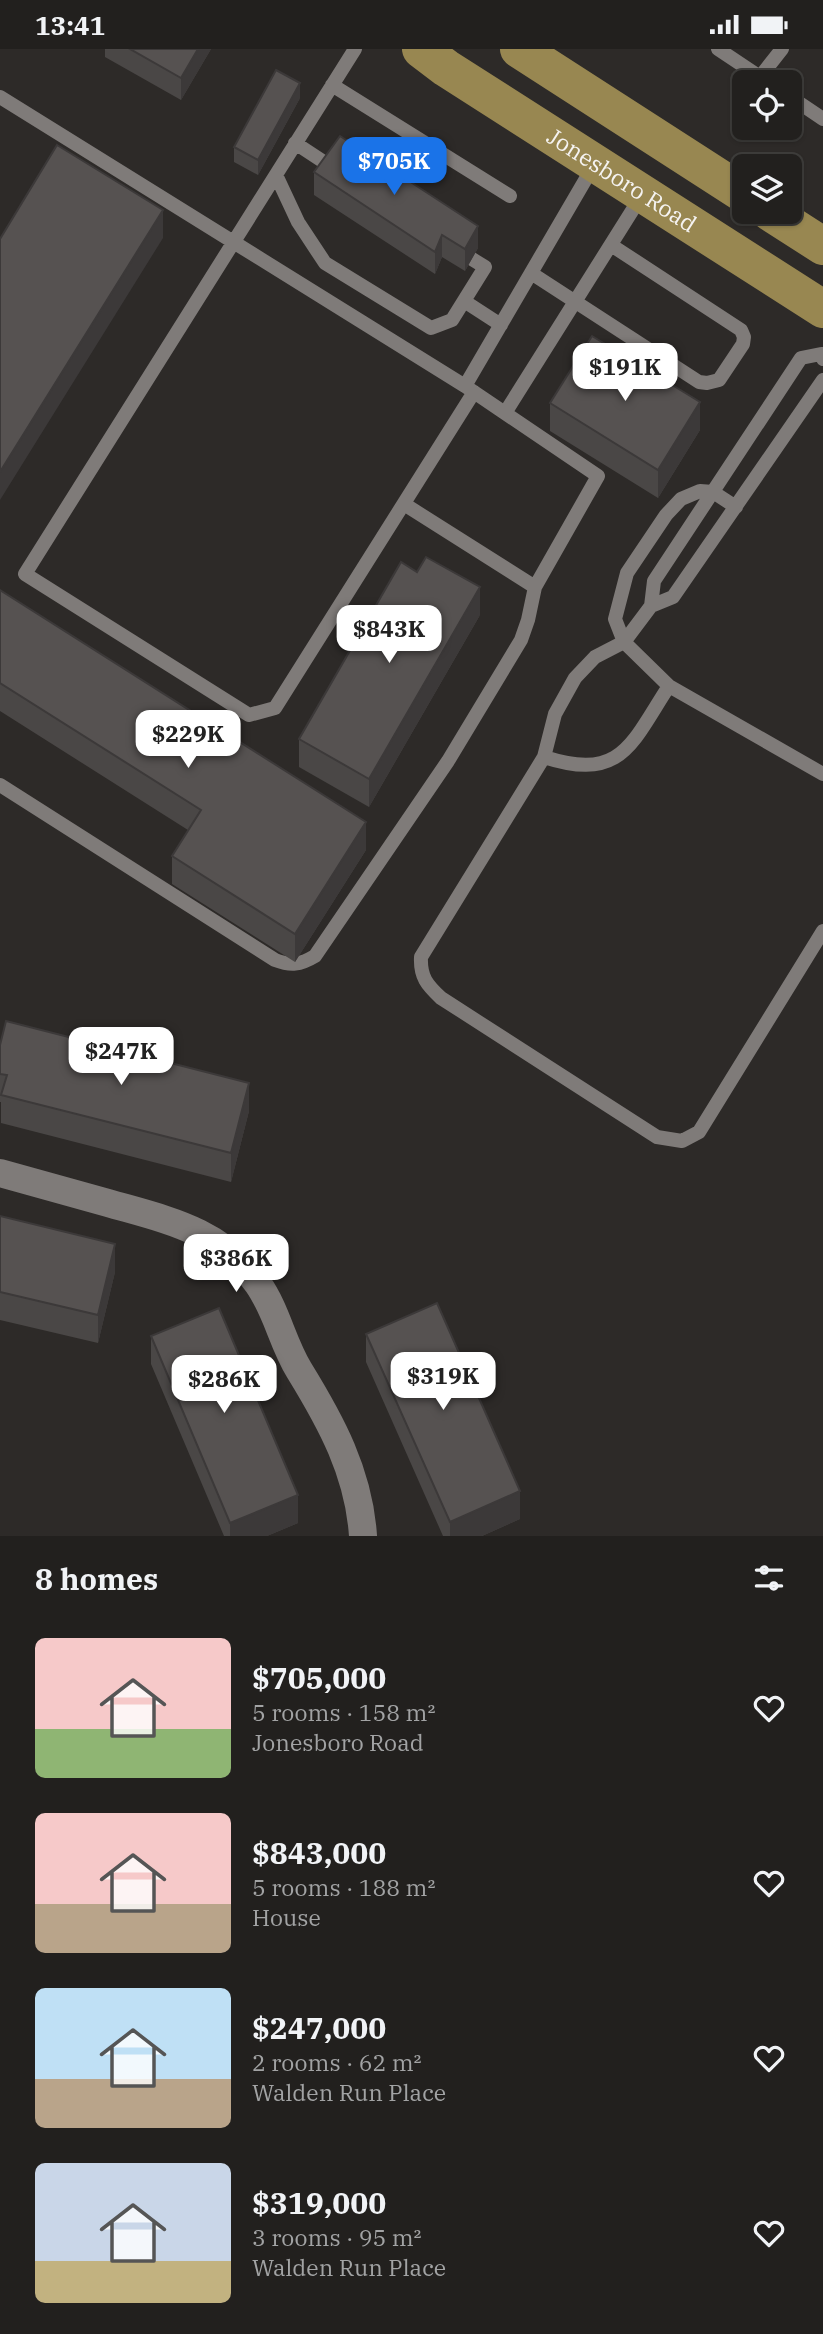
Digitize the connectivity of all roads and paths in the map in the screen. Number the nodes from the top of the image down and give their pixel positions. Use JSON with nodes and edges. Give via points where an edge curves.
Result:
{"nodes":[{"id":1,"x":355,"y":49,"type":"edge"},
{"id":2,"x":421,"y":49,"type":"edge"},
{"id":3,"x":519,"y":49,"type":"edge"},
{"id":4,"x":718,"y":49,"type":"edge"},
{"id":5,"x":782,"y":49,"type":"edge"},
{"id":6,"x":749,"y":70,"type":"edge"},
{"id":7,"x":770,"y":70,"type":"edge"},
{"id":8,"x":332,"y":85,"type":"junction"},
{"id":9,"x":0,"y":97,"type":"edge"},
{"id":10,"x":802,"y":105,"type":"edge"},
{"id":11,"x":823,"y":119,"type":"edge"},
{"id":12,"x":295,"y":143,"type":"junction"},
{"id":13,"x":595,"y":164,"type":"junction"},
{"id":14,"x":332,"y":168,"type":"edge"},
{"id":15,"x":276,"y":175,"type":"junction"},
{"id":16,"x":732,"y":186,"type":"edge"},
{"id":17,"x":643,"y":194,"type":"junction"},
{"id":18,"x":510,"y":196,"type":"dead end"},
{"id":19,"x":789,"y":224,"type":"edge"},
{"id":20,"x":234,"y":243,"type":"junction"},
{"id":21,"x":611,"y":245,"type":"junction"},
{"id":22,"x":823,"y":246,"type":"edge"},
{"id":23,"x":472,"y":258,"type":"edge"},
{"id":24,"x":531,"y":273,"type":"junction"},
{"id":25,"x":464,"y":301,"type":"junction"},
{"id":26,"x":576,"y":301,"type":"junction"},
{"id":27,"x":823,"y":309,"type":"edge"},
{"id":28,"x":501,"y":325,"type":"junction"},
{"id":29,"x":822,"y":355,"type":"edge"},
{"id":30,"x":823,"y":380,"type":"edge"},
{"id":31,"x":470,"y":389,"type":"junction"},
{"id":32,"x":505,"y":413,"type":"junction"},
{"id":33,"x":713,"y":492,"type":"junction"},
{"id":34,"x":404,"y":504,"type":"junction"},
{"id":35,"x":736,"y":507,"type":"junction"},
{"id":36,"x":657,"y":529,"type":"junction"},
{"id":37,"x":679,"y":545,"type":"junction"},
{"id":38,"x":534,"y":587,"type":"junction"},
{"id":39,"x":651,"y":606,"type":"junction"},
{"id":40,"x":624,"y":642,"type":"junction"},
{"id":41,"x":669,"y":686,"type":"junction"},
{"id":42,"x":544,"y":757,"type":"junction"},
{"id":43,"x":823,"y":774,"type":"edge"},
{"id":44,"x":0,"y":785,"type":"edge"},
{"id":45,"x":823,"y":931,"type":"edge"},
{"id":46,"x":0,"y":1174,"type":"edge"},
{"id":47,"x":363,"y":1536,"type":"edge"}],
"edges":[{"from":1,"to":8,"type":"lane"},
{"from":2,"to":13,"type":"main road","name":"Jonesboro Road"},
{"from":3,"to":16,"type":"main road"},
{"from":4,"to":6,"type":"lane"},
{"from":5,"to":7,"type":"lane"},
{"from":8,"to":12,"type":"lane"},
{"from":8,"to":18,"type":"lane"},
{"from":9,"to":20,"type":"lane"},
{"from":10,"to":11,"type":"lane"},
{"from":12,"to":14,"type":"lane"},
{"from":12,"to":15,"type":"lane"},
{"from":13,"to":17,"type":"main road","name":"Jonesboro Road"},
{"from":13,"to":24,"type":"lane"},
{"from":15,"to":20,"type":"lane"},
{"from":15,"to":25,"type":"lane","via":[[298,222],[325,263],[431,328],[453,320]]},
{"from":17,"to":21,"type":"lane"},
{"from":17,"to":27,"type":"main road","name":"Jonesboro Road"},
{"from":19,"to":22,"type":"main road"},
{"from":20,"to":31,"type":"lane"},
{"from":20,"to":34,"type":"lane","via":[[25,574],[249,715],[275,708]]},
{"from":21,"to":26,"type":"lane"},
{"from":21,"to":26,"type":"lane","via":[[741,330],[743,344],[719,380],[699,382]]},
{"from":23,"to":25,"type":"lane","via":[[485,267]]},
{"from":24,"to":26,"type":"lane"},
{"from":24,"to":28,"type":"lane"},
{"from":25,"to":28,"type":"lane"},
{"from":26,"to":32,"type":"lane"},
{"from":28,"to":31,"type":"lane"},
{"from":29,"to":33,"type":"lane","via":[[801,358]]},
{"from":30,"to":35,"type":"lane"},
{"from":31,"to":32,"type":"lane"},
{"from":31,"to":34,"type":"lane"},
{"from":32,"to":38,"type":"lane","via":[[598,476]]},
{"from":33,"to":35,"type":"lane"},
{"from":33,"to":36,"type":"lane","via":[[681,499]]},
{"from":33,"to":37,"type":"lane"},
{"from":34,"to":38,"type":"lane"},
{"from":35,"to":39,"type":"lane","via":[[673,597]]},
{"from":36,"to":37,"type":"lane"},
{"from":36,"to":40,"type":"lane","via":[[627,573],[620,592],[615,619]]},
{"from":37,"to":39,"type":"lane","via":[[654,581]]},
{"from":38,"to":44,"type":"lane","via":[[520,640],[448,761],[315,956],[303,963],[275,960]]},
{"from":39,"to":40,"type":"lane"},
{"from":40,"to":41,"type":"lane"},
{"from":40,"to":42,"type":"lane","via":[[595,657],[575,678],[555,714]]},
{"from":41,"to":42,"type":"lane","via":[[625,752],[586,767]]},
{"from":41,"to":43,"type":"lane"},
{"from":42,"to":45,"type":"lane","via":[[421,957],[421,970],[425,983],[441,998],[657,1137],[682,1141],[699,1132]]},
{"from":46,"to":47,"type":"street","via":[[182,1224],[235,1257],[263,1291],[286,1349],[339,1439],[357,1492]]}]}
